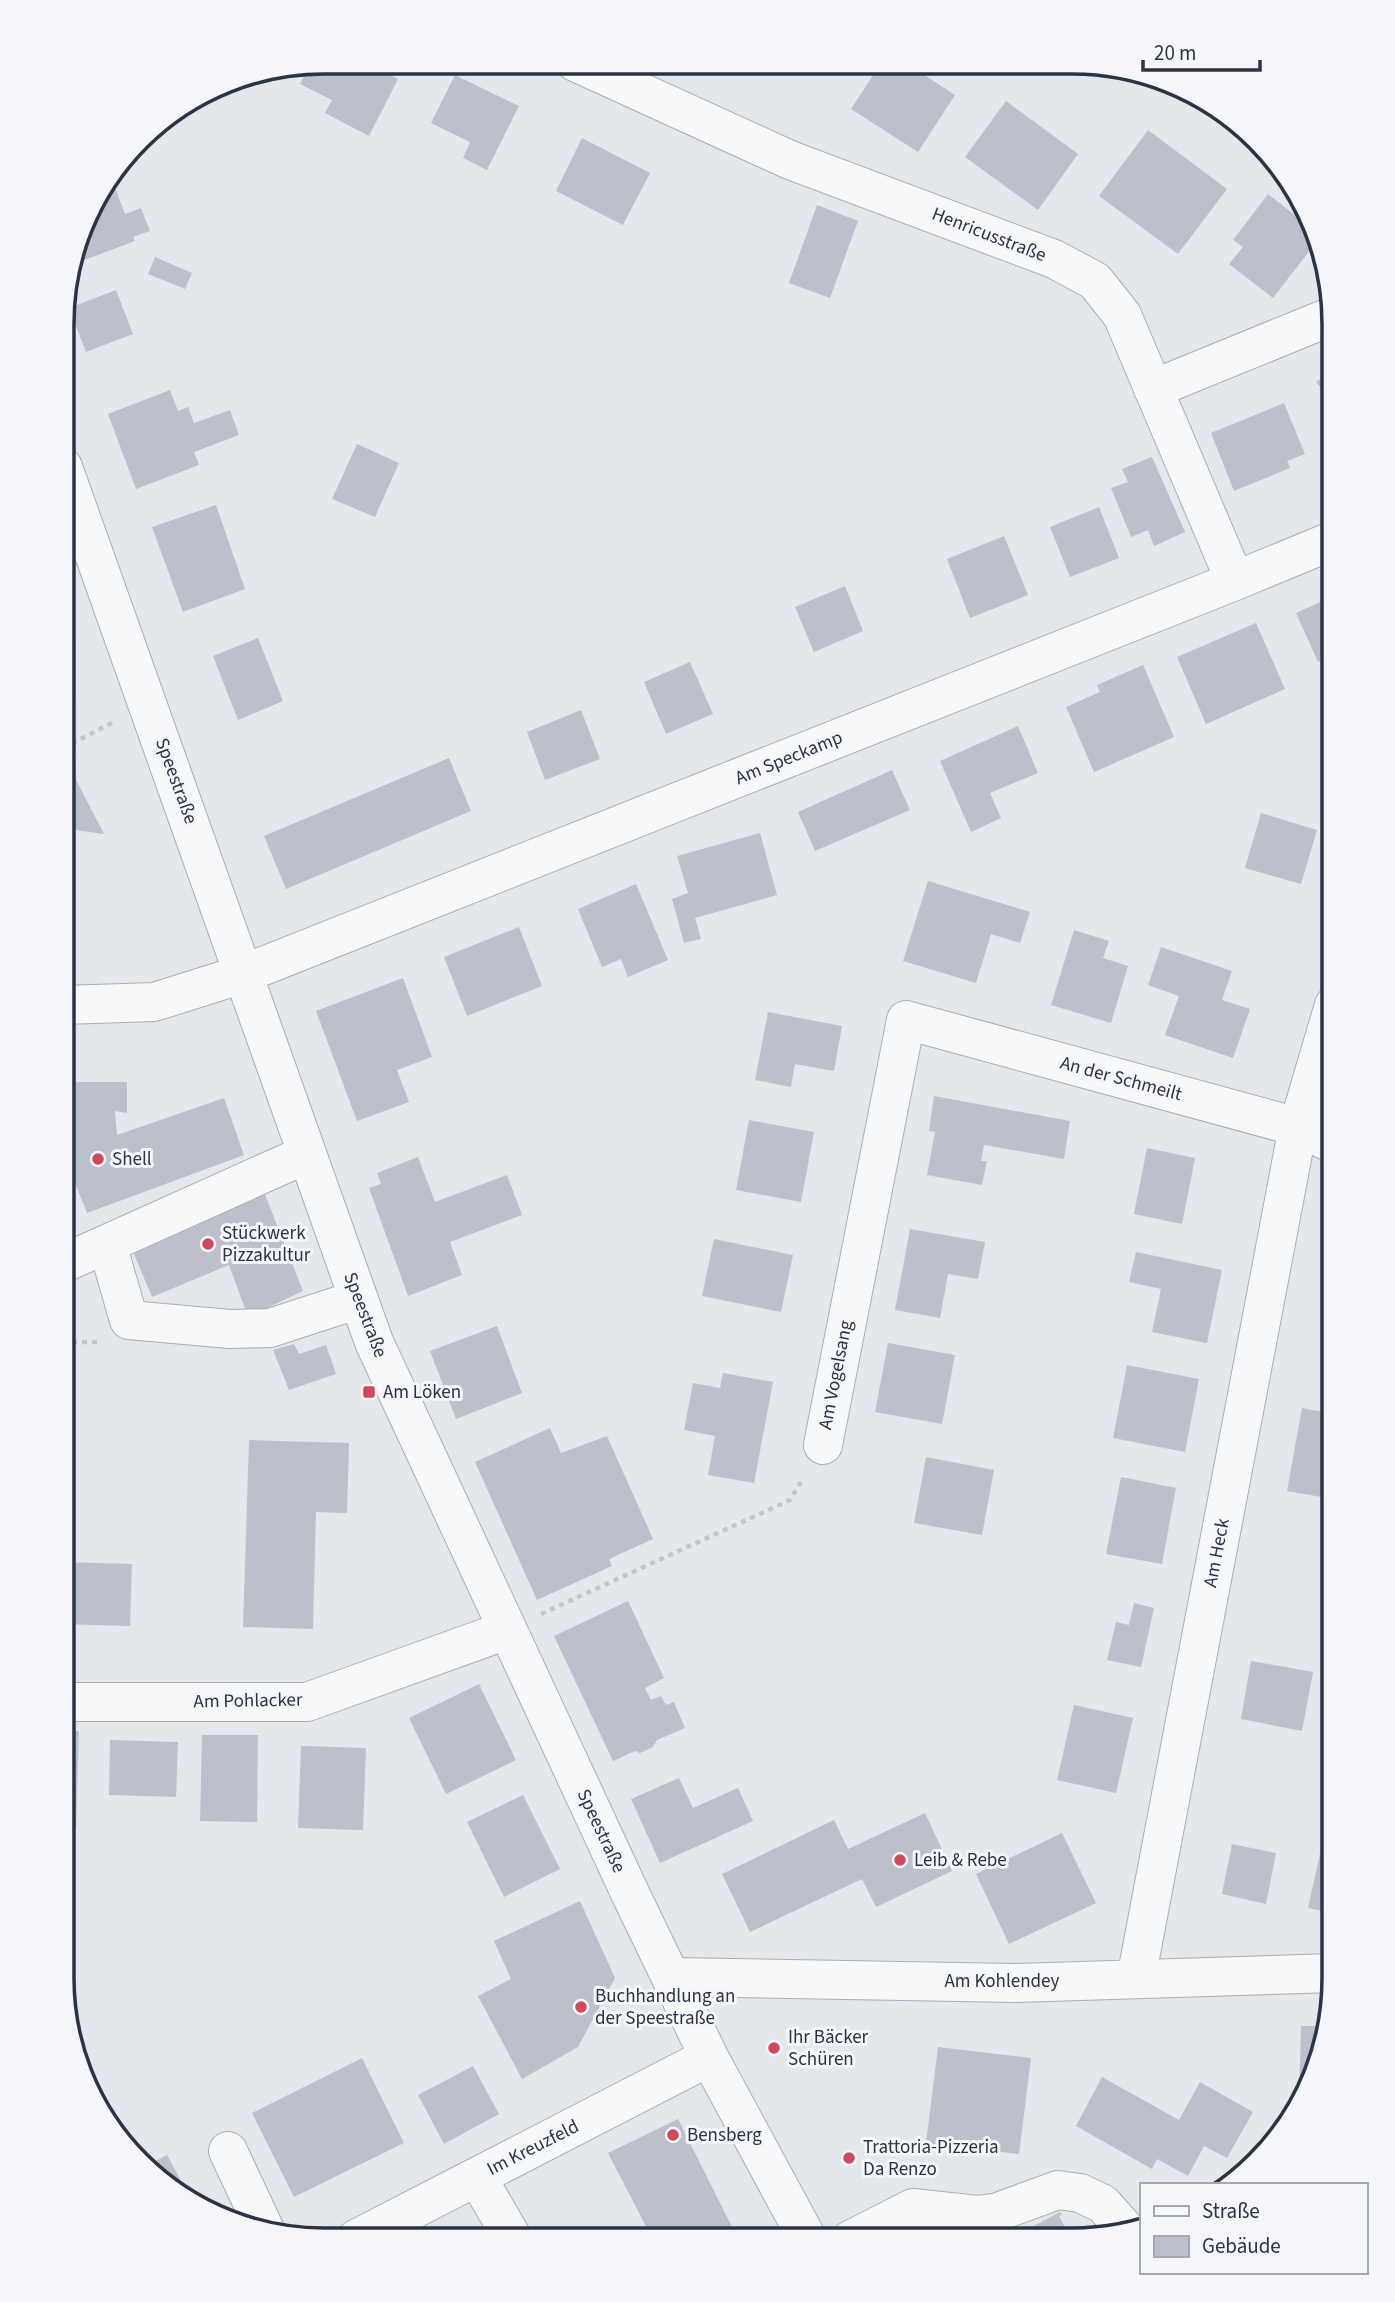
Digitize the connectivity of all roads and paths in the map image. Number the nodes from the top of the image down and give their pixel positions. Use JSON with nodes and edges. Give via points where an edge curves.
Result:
{"nodes":[{"id":1,"x":601,"y":74,"type":"edge"},
{"id":2,"x":1322,"y":320,"type":"edge"},
{"id":3,"x":1153,"y":388,"type":"junction"},
{"id":4,"x":74,"y":497,"type":"edge"},
{"id":5,"x":1322,"y":545,"type":"edge"},
{"id":6,"x":1235,"y":581,"type":"junction"},
{"id":7,"x":149,"y":705,"type":"junction"},
{"id":8,"x":74,"y":742,"type":"edge"},
{"id":9,"x":243,"y":974,"type":"junction"},
{"id":10,"x":74,"y":1005,"type":"edge"},
{"id":11,"x":906,"y":1020,"type":"joint"},
{"id":12,"x":1322,"y":1046,"type":"edge"},
{"id":13,"x":1298,"y":1127,"type":"junction"},
{"id":14,"x":1322,"y":1138,"type":"edge"},
{"id":15,"x":307,"y":1154,"type":"junction"},
{"id":16,"x":107,"y":1244,"type":"junction"},
{"id":17,"x":74,"y":1259,"type":"edge"},
{"id":18,"x":359,"y":1298,"type":"junction"},
{"id":19,"x":823,"y":1445,"type":"joint"},
{"id":20,"x":507,"y":1630,"type":"junction"},
{"id":21,"x":74,"y":1702,"type":"edge"},
{"id":22,"x":1322,"y":1973,"type":"edge"},
{"id":23,"x":671,"y":1977,"type":"junction"},
{"id":24,"x":1136,"y":1979,"type":"junction"},
{"id":25,"x":709,"y":2057,"type":"junction"},
{"id":26,"x":228,"y":2151,"type":"dead end"},
{"id":27,"x":477,"y":2177,"type":"junction"},
{"id":28,"x":262,"y":2221,"type":"edge"},
{"id":29,"x":921,"y":2224,"type":"edge"},
{"id":30,"x":1121,"y":2224,"type":"edge"},
{"id":31,"x":377,"y":2228,"type":"edge"},
{"id":32,"x":507,"y":2228,"type":"edge"},
{"id":33,"x":802,"y":2228,"type":"edge"},
{"id":34,"x":903,"y":2228,"type":"edge"}],
"edges":[{"from":1,"to":3,"type":"street","name":"Henricusstraße","via":[[790,160],[1054,259],[1095,281],[1122,315]]},
{"from":2,"to":3,"type":"street"},
{"from":3,"to":6,"type":"street","name":"Henricusstraße"},
{"from":4,"to":7,"type":"street","name":"Speestraße"},
{"from":5,"to":6,"type":"street","name":"Am Speckamp"},
{"from":6,"to":9,"type":"street","name":"Am Speckamp"},
{"from":7,"to":8,"type":"path"},
{"from":7,"to":9,"type":"street","name":"Speestraße"},
{"from":9,"to":10,"type":"street","via":[[153,1002]]},
{"from":9,"to":15,"type":"street","name":"Speestraße"},
{"from":11,"to":13,"type":"street","name":"An der Schmeilt"},
{"from":11,"to":19,"type":"street","name":"Am Vogelsang"},
{"from":12,"to":13,"type":"street","name":"Am Heck"},
{"from":13,"to":14,"type":"street","name":"An der Schmeilt"},
{"from":13,"to":24,"type":"street","name":"Am Heck"},
{"from":15,"to":16,"type":"street"},
{"from":15,"to":18,"type":"street","name":"Speestraße"},
{"from":16,"to":17,"type":"street"},
{"from":16,"to":18,"type":"street","via":[[129,1320],[270,1328]]},
{"from":18,"to":20,"type":"street","name":"Speestraße","via":[[383,1362]]},
{"from":19,"to":20,"type":"path","name":"Am Vogelsang","via":[[790,1500]]},
{"from":20,"to":21,"type":"street","name":"Am Pohlacker","via":[[307,1702]]},
{"from":20,"to":23,"type":"street","name":"Speestraße"},
{"from":22,"to":24,"type":"street","name":"Am Kohlendey"},
{"from":23,"to":24,"type":"street","name":"Am Kohlendey","via":[[1016,1983]]},
{"from":23,"to":25,"type":"street","name":"Speestraße"},
{"from":25,"to":27,"type":"street","name":"Im Kreuzfeld"},
{"from":25,"to":33,"type":"street","name":"Speestraße"},
{"from":26,"to":28,"type":"street"},
{"from":27,"to":31,"type":"street","name":"Im Kreuzfeld"},
{"from":27,"to":32,"type":"street"},
{"from":29,"to":30,"type":"street","via":[[996,2213],[1058,2190],[1080,2193],[1103,2204]]},
{"from":29,"to":34,"type":"street"}]}
